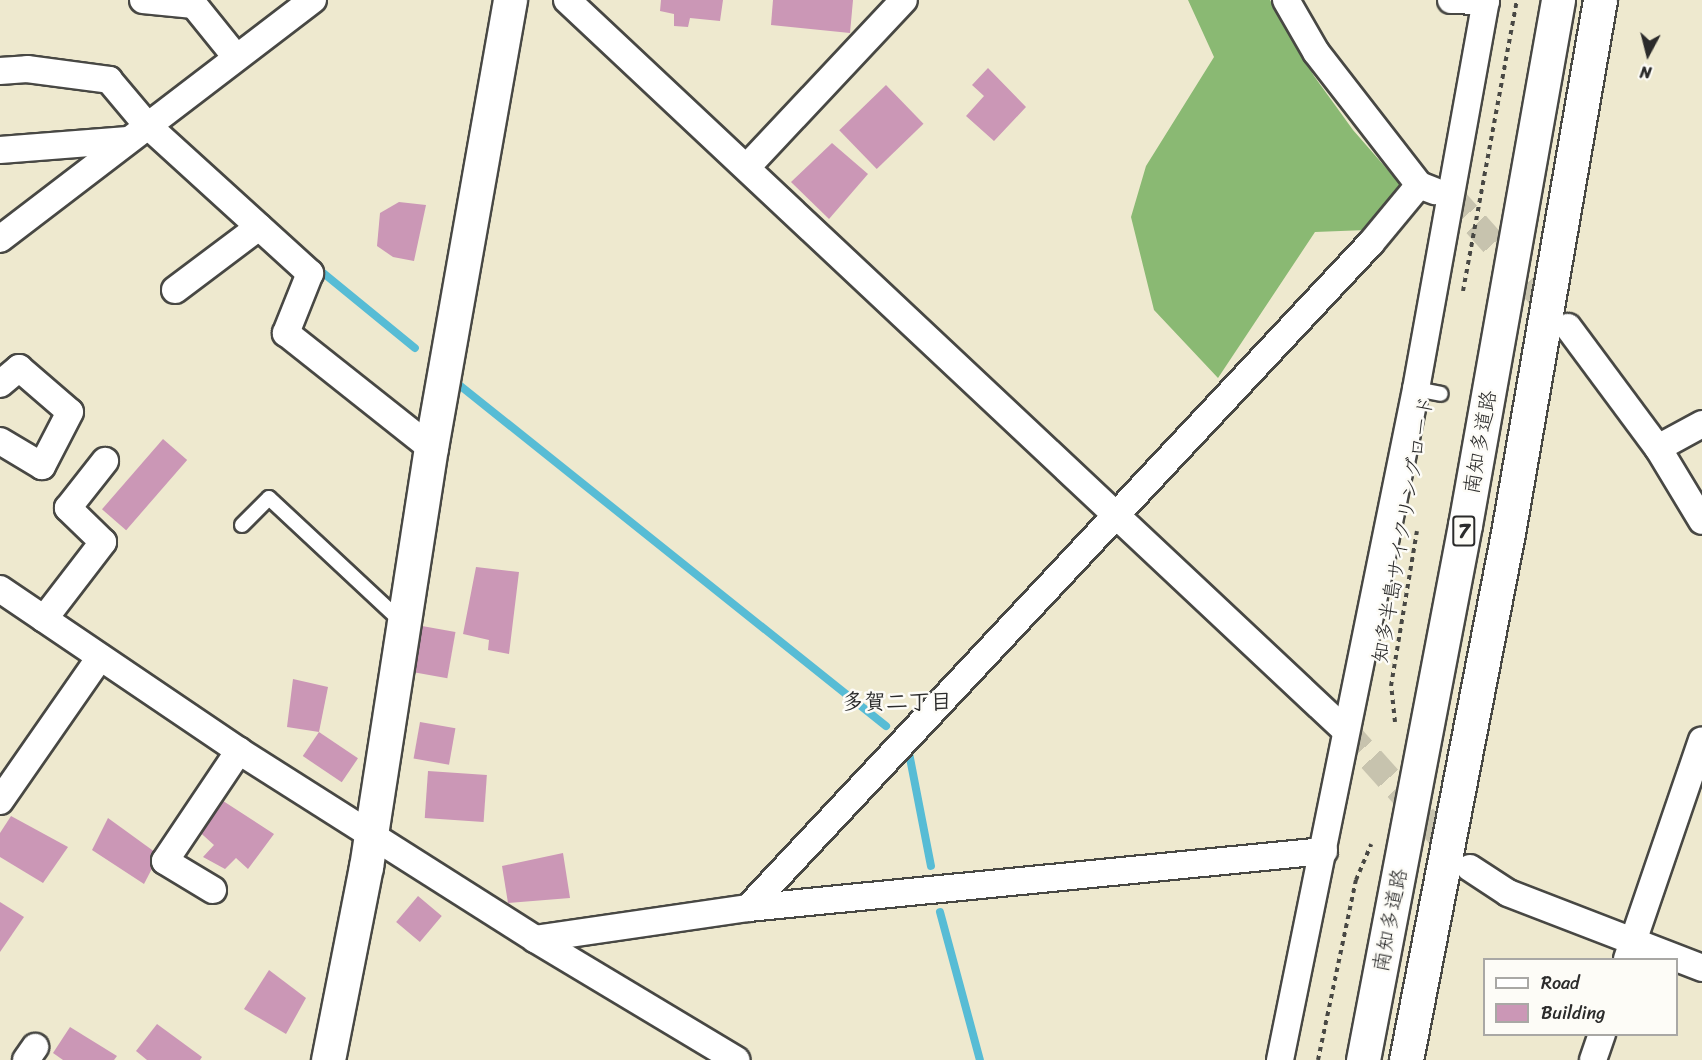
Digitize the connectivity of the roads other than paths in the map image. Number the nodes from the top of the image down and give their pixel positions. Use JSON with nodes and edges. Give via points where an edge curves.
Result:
{"nodes":[{"id":1,"x":143,"y":0,"type":"edge"},
{"id":2,"x":313,"y":0,"type":"edge"},
{"id":3,"x":510,"y":0,"type":"edge"},
{"id":4,"x":567,"y":0,"type":"edge"},
{"id":5,"x":904,"y":0,"type":"edge"},
{"id":6,"x":1286,"y":0,"type":"edge"},
{"id":7,"x":1451,"y":0,"type":"edge"},
{"id":8,"x":1486,"y":0,"type":"edge"},
{"id":9,"x":1558,"y":0,"type":"edge"},
{"id":10,"x":1600,"y":0,"type":"edge"},
{"id":11,"x":236,"y":57,"type":"junction"},
{"id":12,"x":0,"y":71,"type":"edge"},
{"id":13,"x":137,"y":132,"type":"junction"},
{"id":14,"x":0,"y":150,"type":"edge"},
{"id":15,"x":747,"y":167,"type":"junction"},
{"id":16,"x":1419,"y":185,"type":"junction"},
{"id":17,"x":1450,"y":195,"type":"junction"},
{"id":18,"x":259,"y":227,"type":"junction"},
{"id":19,"x":0,"y":239,"type":"edge"},
{"id":20,"x":175,"y":290,"type":"dead end"},
{"id":21,"x":1568,"y":327,"type":"tunnel mouth"},
{"id":22,"x":0,"y":384,"type":"edge"},
{"id":23,"x":1416,"y":389,"type":"junction"},
{"id":24,"x":1441,"y":394,"type":"dead end"},
{"id":25,"x":1702,"y":424,"type":"edge"},
{"id":26,"x":0,"y":441,"type":"edge"},
{"id":27,"x":431,"y":448,"type":"junction"},
{"id":28,"x":1658,"y":448,"type":"junction"},
{"id":29,"x":105,"y":461,"type":"dead end"},
{"id":30,"x":1116,"y":513,"type":"junction"},
{"id":31,"x":1702,"y":521,"type":"edge"},
{"id":32,"x":242,"y":525,"type":"dead end"},
{"id":33,"x":0,"y":589,"type":"edge"},
{"id":34,"x":44,"y":619,"type":"junction"},
{"id":35,"x":402,"y":622,"type":"junction"},
{"id":36,"x":100,"y":657,"type":"junction"},
{"id":37,"x":1345,"y":730,"type":"junction"},
{"id":38,"x":1702,"y":740,"type":"edge"},
{"id":39,"x":239,"y":751,"type":"junction"},
{"id":40,"x":0,"y":801,"type":"edge"},
{"id":41,"x":370,"y":834,"type":"junction"},
{"id":42,"x":1324,"y":851,"type":"junction"},
{"id":43,"x":1470,"y":868,"type":"tunnel mouth"},
{"id":44,"x":213,"y":890,"type":"dead end"},
{"id":45,"x":747,"y":908,"type":"junction"},
{"id":46,"x":535,"y":939,"type":"junction"},
{"id":47,"x":1630,"y":952,"type":"edge"},
{"id":48,"x":1657,"y":958,"type":"edge"},
{"id":49,"x":1678,"y":963,"type":"edge"},
{"id":50,"x":1702,"y":968,"type":"edge"},
{"id":51,"x":1602,"y":1036,"type":"edge"},
{"id":52,"x":719,"y":1056,"type":"edge"},
{"id":53,"x":328,"y":1060,"type":"edge"},
{"id":54,"x":1280,"y":1060,"type":"edge"},
{"id":55,"x":1363,"y":1060,"type":"edge"},
{"id":56,"x":1406,"y":1060,"type":"edge"},
{"id":57,"x":1593,"y":1060,"type":"edge"}],
"edges":[{"from":1,"to":11,"type":"street","via":[[194,5]]},
{"from":2,"to":11,"type":"street"},
{"from":3,"to":27,"type":"main road"},
{"from":4,"to":15,"type":"street"},
{"from":5,"to":15,"type":"street"},
{"from":6,"to":16,"type":"street","via":[[1316,52]]},
{"from":7,"to":8,"type":"street"},
{"from":8,"to":17,"type":"street"},
{"from":9,"to":55,"type":"main road","name":"南知多道路","number":"7","via":[[1463,537]]},
{"from":10,"to":56,"type":"main road","name":"南知多道路","number":"7","via":[[1508,533]]},
{"from":11,"to":13,"type":"street"},
{"from":12,"to":13,"type":"street","via":[[27,69],[110,80]]},
{"from":13,"to":14,"type":"street"},
{"from":13,"to":18,"type":"street"},
{"from":13,"to":19,"type":"street"},
{"from":15,"to":30,"type":"street"},
{"from":16,"to":17,"type":"street"},
{"from":16,"to":30,"type":"street","via":[[1371,243]]},
{"from":17,"to":23,"type":"street"},
{"from":18,"to":20,"type":"street"},
{"from":18,"to":27,"type":"street","via":[[310,273],[286,333]]},
{"from":21,"to":28,"type":"street"},
{"from":22,"to":26,"type":"street","via":[[19,368],[70,412],[42,466]]},
{"from":23,"to":24,"type":"lane"},
{"from":23,"to":37,"type":"street"},
{"from":25,"to":28,"type":"street"},
{"from":27,"to":35,"type":"main road"},
{"from":28,"to":31,"type":"street"},
{"from":29,"to":34,"type":"street","via":[[68,508],[103,542]]},
{"from":30,"to":37,"type":"street"},
{"from":30,"to":45,"type":"street"},
{"from":32,"to":35,"type":"lane","via":[[269,498]]},
{"from":33,"to":34,"type":"street"},
{"from":34,"to":36,"type":"street"},
{"from":35,"to":41,"type":"main road"},
{"from":36,"to":39,"type":"street"},
{"from":36,"to":40,"type":"street"},
{"from":37,"to":42,"type":"street"},
{"from":38,"to":47,"type":"street"},
{"from":39,"to":41,"type":"street"},
{"from":39,"to":44,"type":"street","via":[[165,861]]},
{"from":41,"to":46,"type":"street"},
{"from":41,"to":53,"type":"main road"},
{"from":42,"to":45,"type":"street"},
{"from":42,"to":54,"type":"street"},
{"from":43,"to":47,"type":"street","via":[[1508,893]]},
{"from":45,"to":46,"type":"street"},
{"from":46,"to":52,"type":"street"},
{"from":47,"to":48,"type":"street"},
{"from":49,"to":50,"type":"street"},
{"from":51,"to":57,"type":"street"}]}
